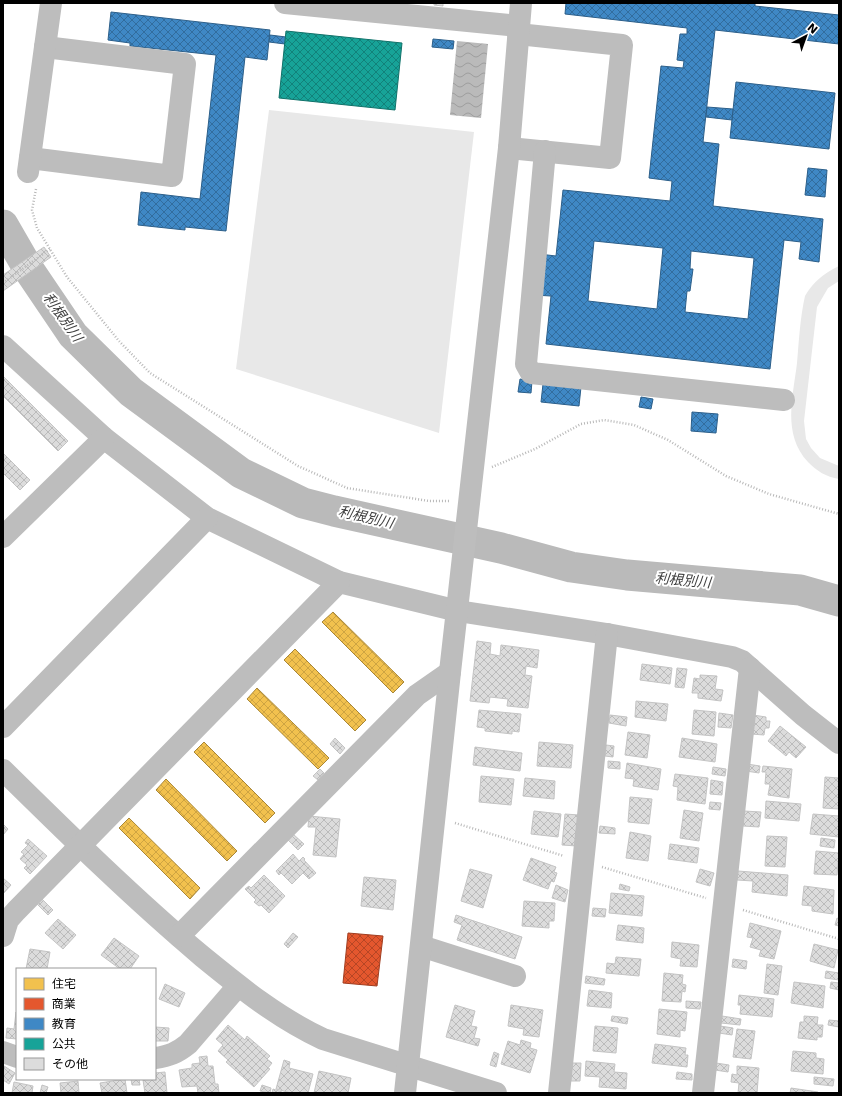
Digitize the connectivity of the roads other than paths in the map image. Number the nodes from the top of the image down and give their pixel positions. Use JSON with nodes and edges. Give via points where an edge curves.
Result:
{"nodes":[{"id":1,"x":51,"y":3,"type":"edge"},
{"id":2,"x":284,"y":3,"type":"edge"},
{"id":3,"x":521,"y":3,"type":"edge"},
{"id":4,"x":351,"y":6,"type":"edge"},
{"id":5,"x":518,"y":30,"type":"junction"},
{"id":6,"x":45,"y":47,"type":"junction"},
{"id":7,"x":509,"y":148,"type":"junction"},
{"id":8,"x":544,"y":151,"type":"junction"},
{"id":9,"x":3,"y":346,"type":"edge"},
{"id":10,"x":784,"y":400,"type":"dead end"},
{"id":11,"x":104,"y":438,"type":"junction"},
{"id":12,"x":207,"y":518,"type":"junction"},
{"id":13,"x":3,"y":537,"type":"edge"},
{"id":14,"x":339,"y":582,"type":"junction"},
{"id":15,"x":458,"y":611,"type":"junction"},
{"id":16,"x":607,"y":634,"type":"junction"},
{"id":17,"x":750,"y":668,"type":"junction"},
{"id":18,"x":450,"y":672,"type":"junction"},
{"id":19,"x":3,"y":727,"type":"edge"},
{"id":20,"x":839,"y":743,"type":"edge"},
{"id":21,"x":3,"y":770,"type":"edge"},
{"id":22,"x":79,"y":844,"type":"junction"},
{"id":23,"x":3,"y":936,"type":"edge"},
{"id":24,"x":179,"y":936,"type":"junction"},
{"id":25,"x":421,"y":946,"type":"junction"},
{"id":26,"x":515,"y":976,"type":"dead end"},
{"id":27,"x":238,"y":986,"type":"junction"},
{"id":28,"x":3,"y":1052,"type":"edge"},
{"id":29,"x":16,"y":1057,"type":"edge"},
{"id":30,"x":156,"y":1058,"type":"edge"},
{"id":31,"x":408,"y":1066,"type":"junction"},
{"id":32,"x":405,"y":1093,"type":"edge"},
{"id":33,"x":496,"y":1093,"type":"edge"},
{"id":34,"x":560,"y":1093,"type":"edge"},
{"id":35,"x":703,"y":1093,"type":"edge"}],
"edges":[{"from":1,"to":6,"type":"street"},
{"from":2,"to":4,"type":"street"},
{"from":3,"to":5,"type":"street"},
{"from":4,"to":5,"type":"street"},
{"from":5,"to":7,"type":"street"},
{"from":5,"to":8,"type":"street","via":[[622,45],[610,158]]},
{"from":6,"to":6,"type":"street","via":[[32,173],[172,176],[185,64]]},
{"from":7,"to":8,"type":"street"},
{"from":7,"to":15,"type":"street"},
{"from":8,"to":10,"type":"street","via":[[526,364],[531,373]]},
{"from":9,"to":11,"type":"street"},
{"from":11,"to":12,"type":"street"},
{"from":11,"to":13,"type":"street"},
{"from":12,"to":14,"type":"street"},
{"from":12,"to":19,"type":"street"},
{"from":14,"to":15,"type":"street"},
{"from":14,"to":22,"type":"street"},
{"from":15,"to":16,"type":"street"},
{"from":15,"to":18,"type":"street"},
{"from":16,"to":17,"type":"street","via":[[732,657]]},
{"from":16,"to":34,"type":"street"},
{"from":17,"to":20,"type":"street"},
{"from":17,"to":35,"type":"street"},
{"from":18,"to":24,"type":"street","via":[[417,695]]},
{"from":18,"to":25,"type":"street"},
{"from":21,"to":22,"type":"street"},
{"from":22,"to":23,"type":"street","via":[[16,910],[8,920]]},
{"from":22,"to":24,"type":"street"},
{"from":24,"to":27,"type":"street"},
{"from":25,"to":26,"type":"street"},
{"from":25,"to":31,"type":"street"},
{"from":27,"to":30,"type":"street","via":[[188,1044],[178,1052]]},
{"from":27,"to":31,"type":"street","via":[[299,1028],[352,1049]]},
{"from":28,"to":29,"type":"street"},
{"from":31,"to":32,"type":"street"},
{"from":31,"to":33,"type":"street"}]}
